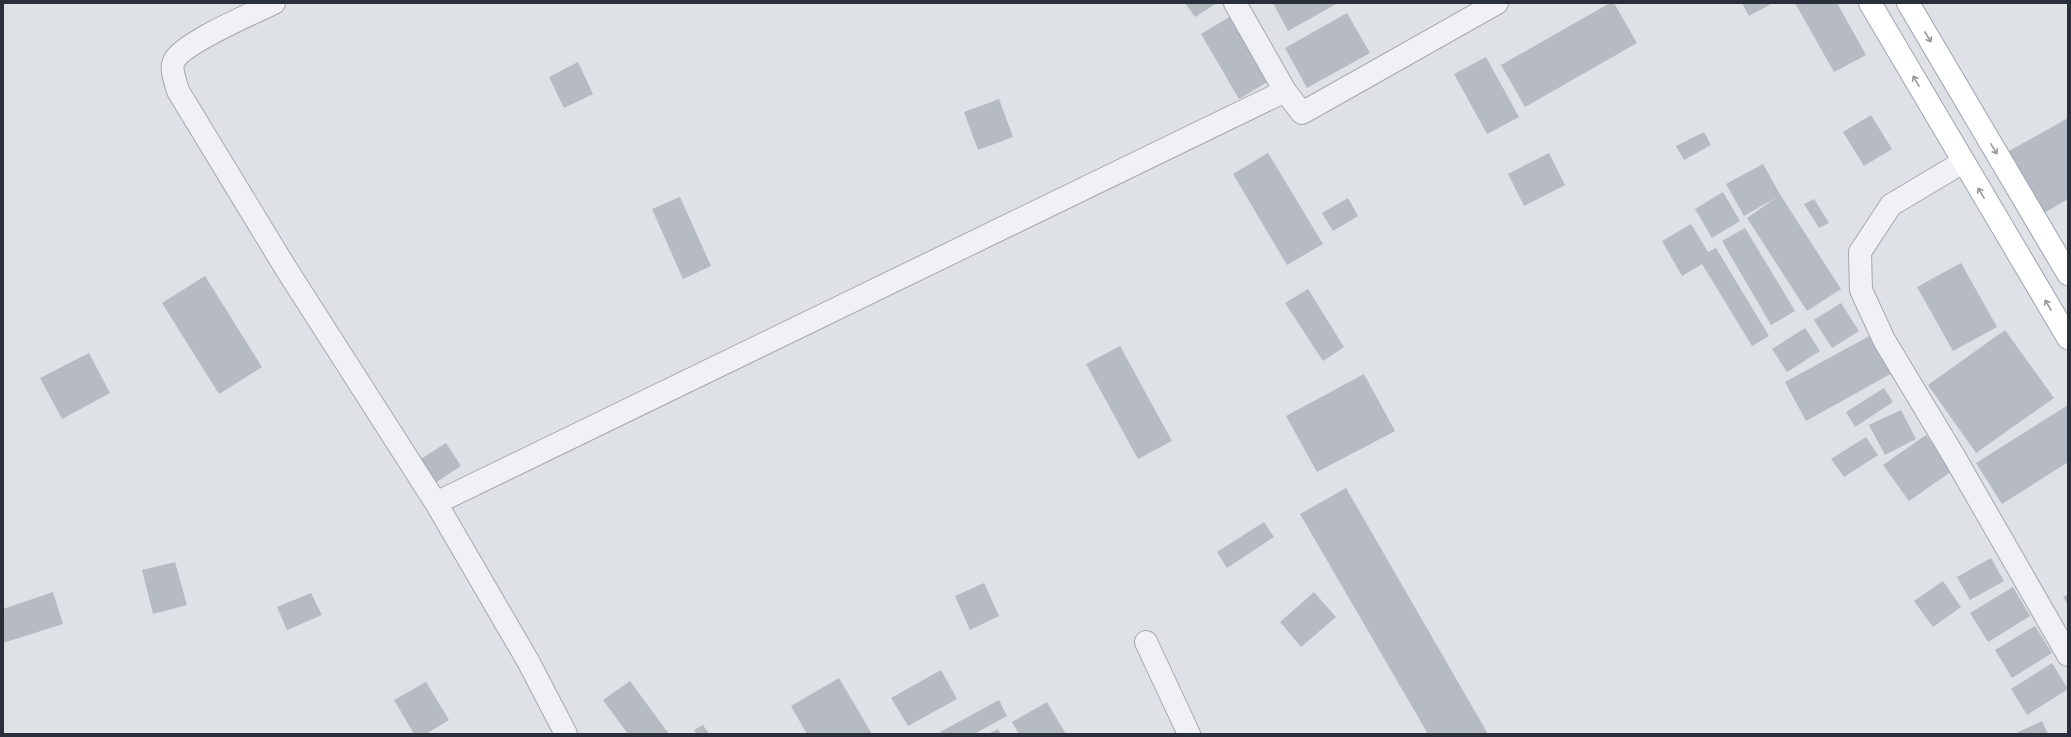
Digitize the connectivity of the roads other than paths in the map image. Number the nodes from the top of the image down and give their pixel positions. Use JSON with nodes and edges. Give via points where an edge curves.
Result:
{"nodes":[{"id":1,"x":274,"y":3,"type":"edge"},
{"id":2,"x":1235,"y":3,"type":"edge"},
{"id":3,"x":1497,"y":3,"type":"edge"},
{"id":4,"x":1870,"y":3,"type":"edge"},
{"id":5,"x":1908,"y":3,"type":"edge"},
{"id":6,"x":1285,"y":91,"type":"junction"},
{"id":7,"x":1962,"y":162,"type":"junction"},
{"id":8,"x":2068,"y":274,"type":"edge"},
{"id":9,"x":2068,"y":338,"type":"edge"},
{"id":10,"x":436,"y":503,"type":"junction"},
{"id":11,"x":1146,"y":642,"type":"dead end"},
{"id":12,"x":2068,"y":655,"type":"edge"},
{"id":13,"x":566,"y":734,"type":"edge"},
{"id":14,"x":1189,"y":734,"type":"edge"}],
"edges":[{"from":1,"to":10,"type":"street","via":[[198,41],[179,54],[173,62],[178,91],[285,267]]},
{"from":2,"to":6,"type":"street"},
{"from":3,"to":6,"type":"street","via":[[1342,89],[1304,113]]},
{"from":7,"to":4,"type":"main road","one_way":true},
{"from":5,"to":8,"type":"main road","one_way":true},
{"from":6,"to":10,"type":"street"},
{"from":9,"to":7,"type":"main road","one_way":true},
{"from":7,"to":12,"type":"street","via":[[1891,206],[1860,252],[1861,290],[1884,340]]},
{"from":10,"to":13,"type":"street","via":[[528,660]]},
{"from":11,"to":14,"type":"street"}]}
